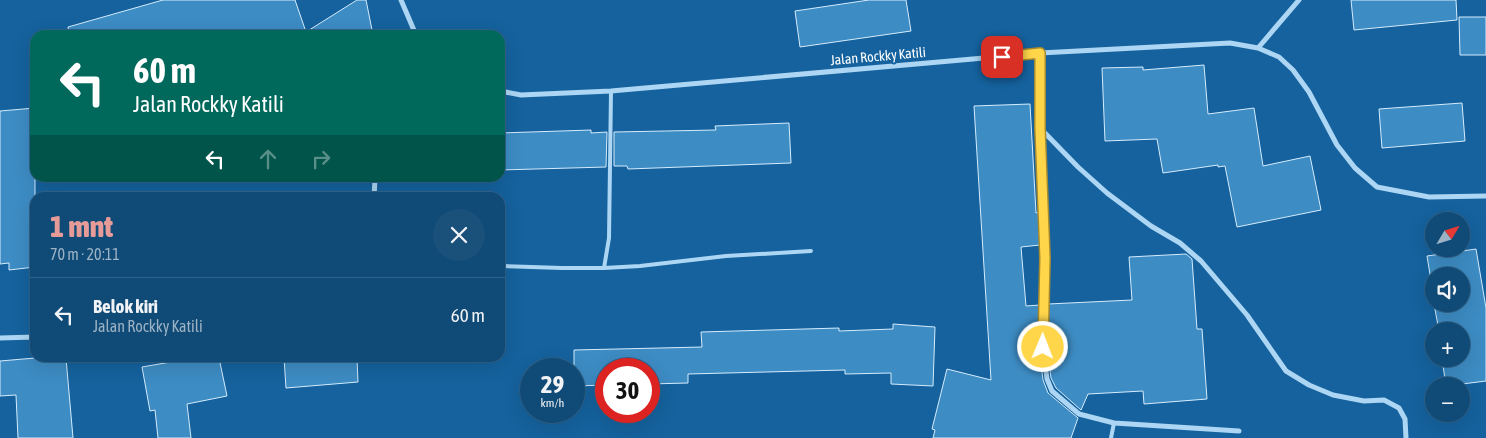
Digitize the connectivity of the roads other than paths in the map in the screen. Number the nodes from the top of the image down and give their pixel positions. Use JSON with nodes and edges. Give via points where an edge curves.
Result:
{"nodes":[{"id":1,"x":401,"y":0,"type":"edge"},
{"id":2,"x":1299,"y":0,"type":"edge"},
{"id":3,"x":414,"y":30,"type":"edge"},
{"id":4,"x":1258,"y":48,"type":"junction"},
{"id":5,"x":1040,"y":53,"type":"junction"},
{"id":6,"x":611,"y":91,"type":"junction"},
{"id":7,"x":505,"y":92,"type":"edge"},
{"id":8,"x":1040,"y":128,"type":"junction"},
{"id":9,"x":1486,"y":196,"type":"edge"},
{"id":10,"x":811,"y":251,"type":"dead end"},
{"id":11,"x":505,"y":266,"type":"edge"},
{"id":12,"x":604,"y":268,"type":"junction"},
{"id":13,"x":30,"y":337,"type":"edge"},
{"id":14,"x":0,"y":338,"type":"edge"},
{"id":15,"x":1114,"y":423,"type":"junction"},
{"id":16,"x":1239,"y":430,"type":"dead end"},
{"id":17,"x":1110,"y":438,"type":"edge"},
{"id":18,"x":1406,"y":438,"type":"edge"}],
"edges":[{"from":1,"to":3,"type":"street"},
{"from":2,"to":4,"type":"street"},
{"from":4,"to":5,"type":"street","name":"Jalan Rockky Katili","via":[[1230,43]]},
{"from":4,"to":9,"type":"street","name":"Jalan Rockky Katili","via":[[1279,57],[1293,70],[1309,92],[1337,145],[1355,168],[1377,186],[1429,197]]},
{"from":5,"to":6,"type":"street","name":"Jalan Rockky Katili"},
{"from":5,"to":8,"type":"street"},
{"from":6,"to":7,"type":"street","name":"Jalan Rockky Katili","via":[[521,95]]},
{"from":6,"to":12,"type":"lane","via":[[610,238]]},
{"from":8,"to":15,"type":"street","via":[[1045,258],[1043,347],[1047,379],[1052,391],[1079,414]]},
{"from":8,"to":18,"type":"street","via":[[1107,194],[1201,261],[1247,315],[1286,371],[1333,395],[1364,401],[1384,400],[1399,408],[1405,419]]},
{"from":10,"to":12,"type":"lane"},
{"from":11,"to":12,"type":"lane"},
{"from":13,"to":14,"type":"street"},
{"from":15,"to":16,"type":"street"},
{"from":15,"to":17,"type":"lane"}]}
